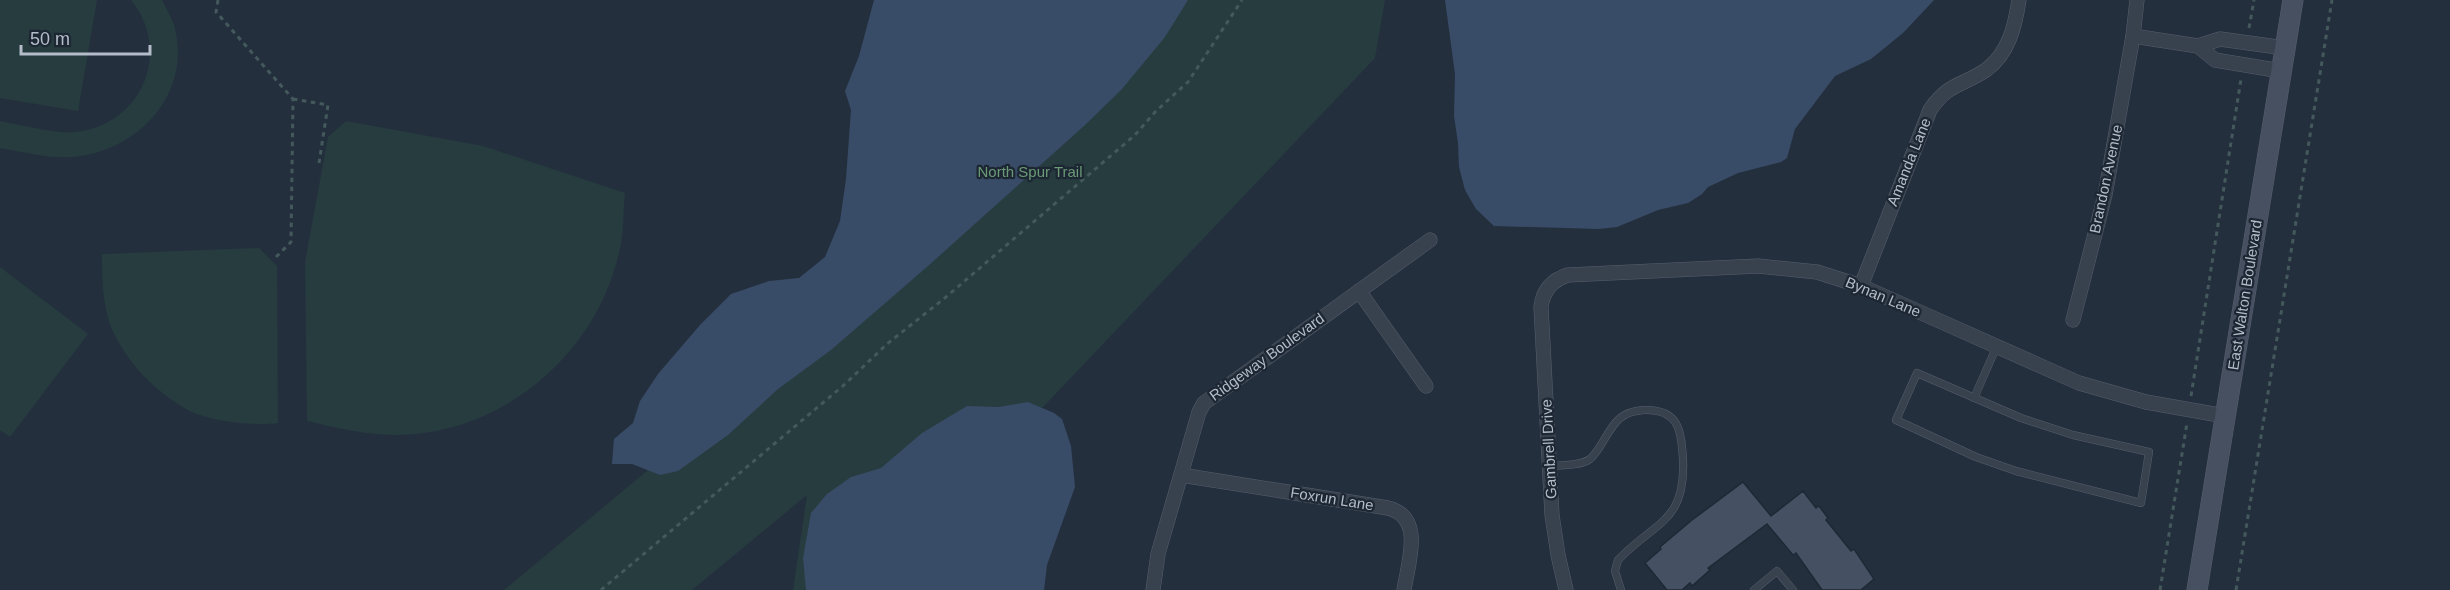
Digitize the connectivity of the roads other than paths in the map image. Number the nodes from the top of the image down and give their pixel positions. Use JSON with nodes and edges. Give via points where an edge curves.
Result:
{"nodes":[{"id":1,"x":2019,"y":0,"type":"edge"},
{"id":2,"x":2137,"y":0,"type":"edge"},
{"id":3,"x":2293,"y":0,"type":"edge"},
{"id":4,"x":2133,"y":36,"type":"junction"},
{"id":5,"x":2198,"y":46,"type":"junction"},
{"id":6,"x":2285,"y":48,"type":"junction"},
{"id":7,"x":2281,"y":71,"type":"junction"},
{"id":8,"x":1430,"y":240,"type":"dead end"},
{"id":9,"x":1861,"y":286,"type":"junction"},
{"id":10,"x":1359,"y":291,"type":"junction"},
{"id":11,"x":1541,"y":307,"type":"joint"},
{"id":12,"x":2073,"y":320,"type":"dead end"},
{"id":13,"x":1996,"y":348,"type":"junction"},
{"id":14,"x":1426,"y":386,"type":"dead end"},
{"id":15,"x":1974,"y":398,"type":"junction"},
{"id":16,"x":2225,"y":416,"type":"junction"},
{"id":17,"x":1550,"y":466,"type":"junction"},
{"id":18,"x":1181,"y":475,"type":"junction"},
{"id":19,"x":1153,"y":590,"type":"edge"},
{"id":20,"x":1404,"y":590,"type":"edge"},
{"id":21,"x":1566,"y":590,"type":"edge"},
{"id":22,"x":1621,"y":590,"type":"edge"},
{"id":23,"x":1754,"y":590,"type":"edge"},
{"id":24,"x":1793,"y":590,"type":"edge"},
{"id":25,"x":2197,"y":590,"type":"edge"}],
"edges":[{"from":1,"to":9,"type":"street","name":"Amanda Lane","via":[[2014,29],[2003,52],[1985,70],[1945,92],[1930,110]]},
{"from":2,"to":4,"type":"street","name":"Brandon Avenue"},
{"from":3,"to":6,"type":"main road","name":"East Walton Boulevard"},
{"from":4,"to":5,"type":"street"},
{"from":4,"to":12,"type":"street","name":"Brandon Avenue","via":[[2105,195]]},
{"from":5,"to":6,"type":"street","via":[[2220,39]]},
{"from":5,"to":7,"type":"street","via":[[2215,60]]},
{"from":6,"to":7,"type":"main road","name":"East Walton Boulevard"},
{"from":7,"to":16,"type":"main road","name":"East Walton Boulevard"},
{"from":8,"to":10,"type":"street","name":"Ridgeway Boulevard"},
{"from":9,"to":11,"type":"street","name":"Bynan Lane","via":[[1817,272],[1770,266],[1571,275],[1549,287]]},
{"from":9,"to":13,"type":"street","name":"Bynan Lane"},
{"from":10,"to":14,"type":"street"},
{"from":10,"to":18,"type":"street","name":"Ridgeway Boulevard","via":[[1208,399],[1199,412]]},
{"from":11,"to":17,"type":"street","name":"Gambrell Drive"},
{"from":13,"to":15,"type":"lane"},
{"from":13,"to":16,"type":"street","name":"Bynan Lane","via":[[2130,399]]},
{"from":15,"to":15,"type":"lane","via":[[1917,373],[1896,420],[2016,471],[2141,503],[2149,452],[2064,432]]},
{"from":16,"to":25,"type":"main road","name":"East Walton Boulevard"},
{"from":17,"to":21,"type":"street","name":"Gambrell Drive","via":[[1556,542]]},
{"from":17,"to":22,"type":"lane","via":[[1588,461],[1611,427],[1630,412],[1658,410],[1674,421],[1681,436],[1680,497],[1669,516],[1618,560],[1615,571]]},
{"from":18,"to":19,"type":"street","name":"Ridgeway Boulevard","via":[[1158,554]]},
{"from":18,"to":20,"type":"street","name":"Foxrun Lane","via":[[1398,512],[1409,524],[1412,535]]},
{"from":23,"to":24,"type":"lane","via":[[1777,570]]}]}
